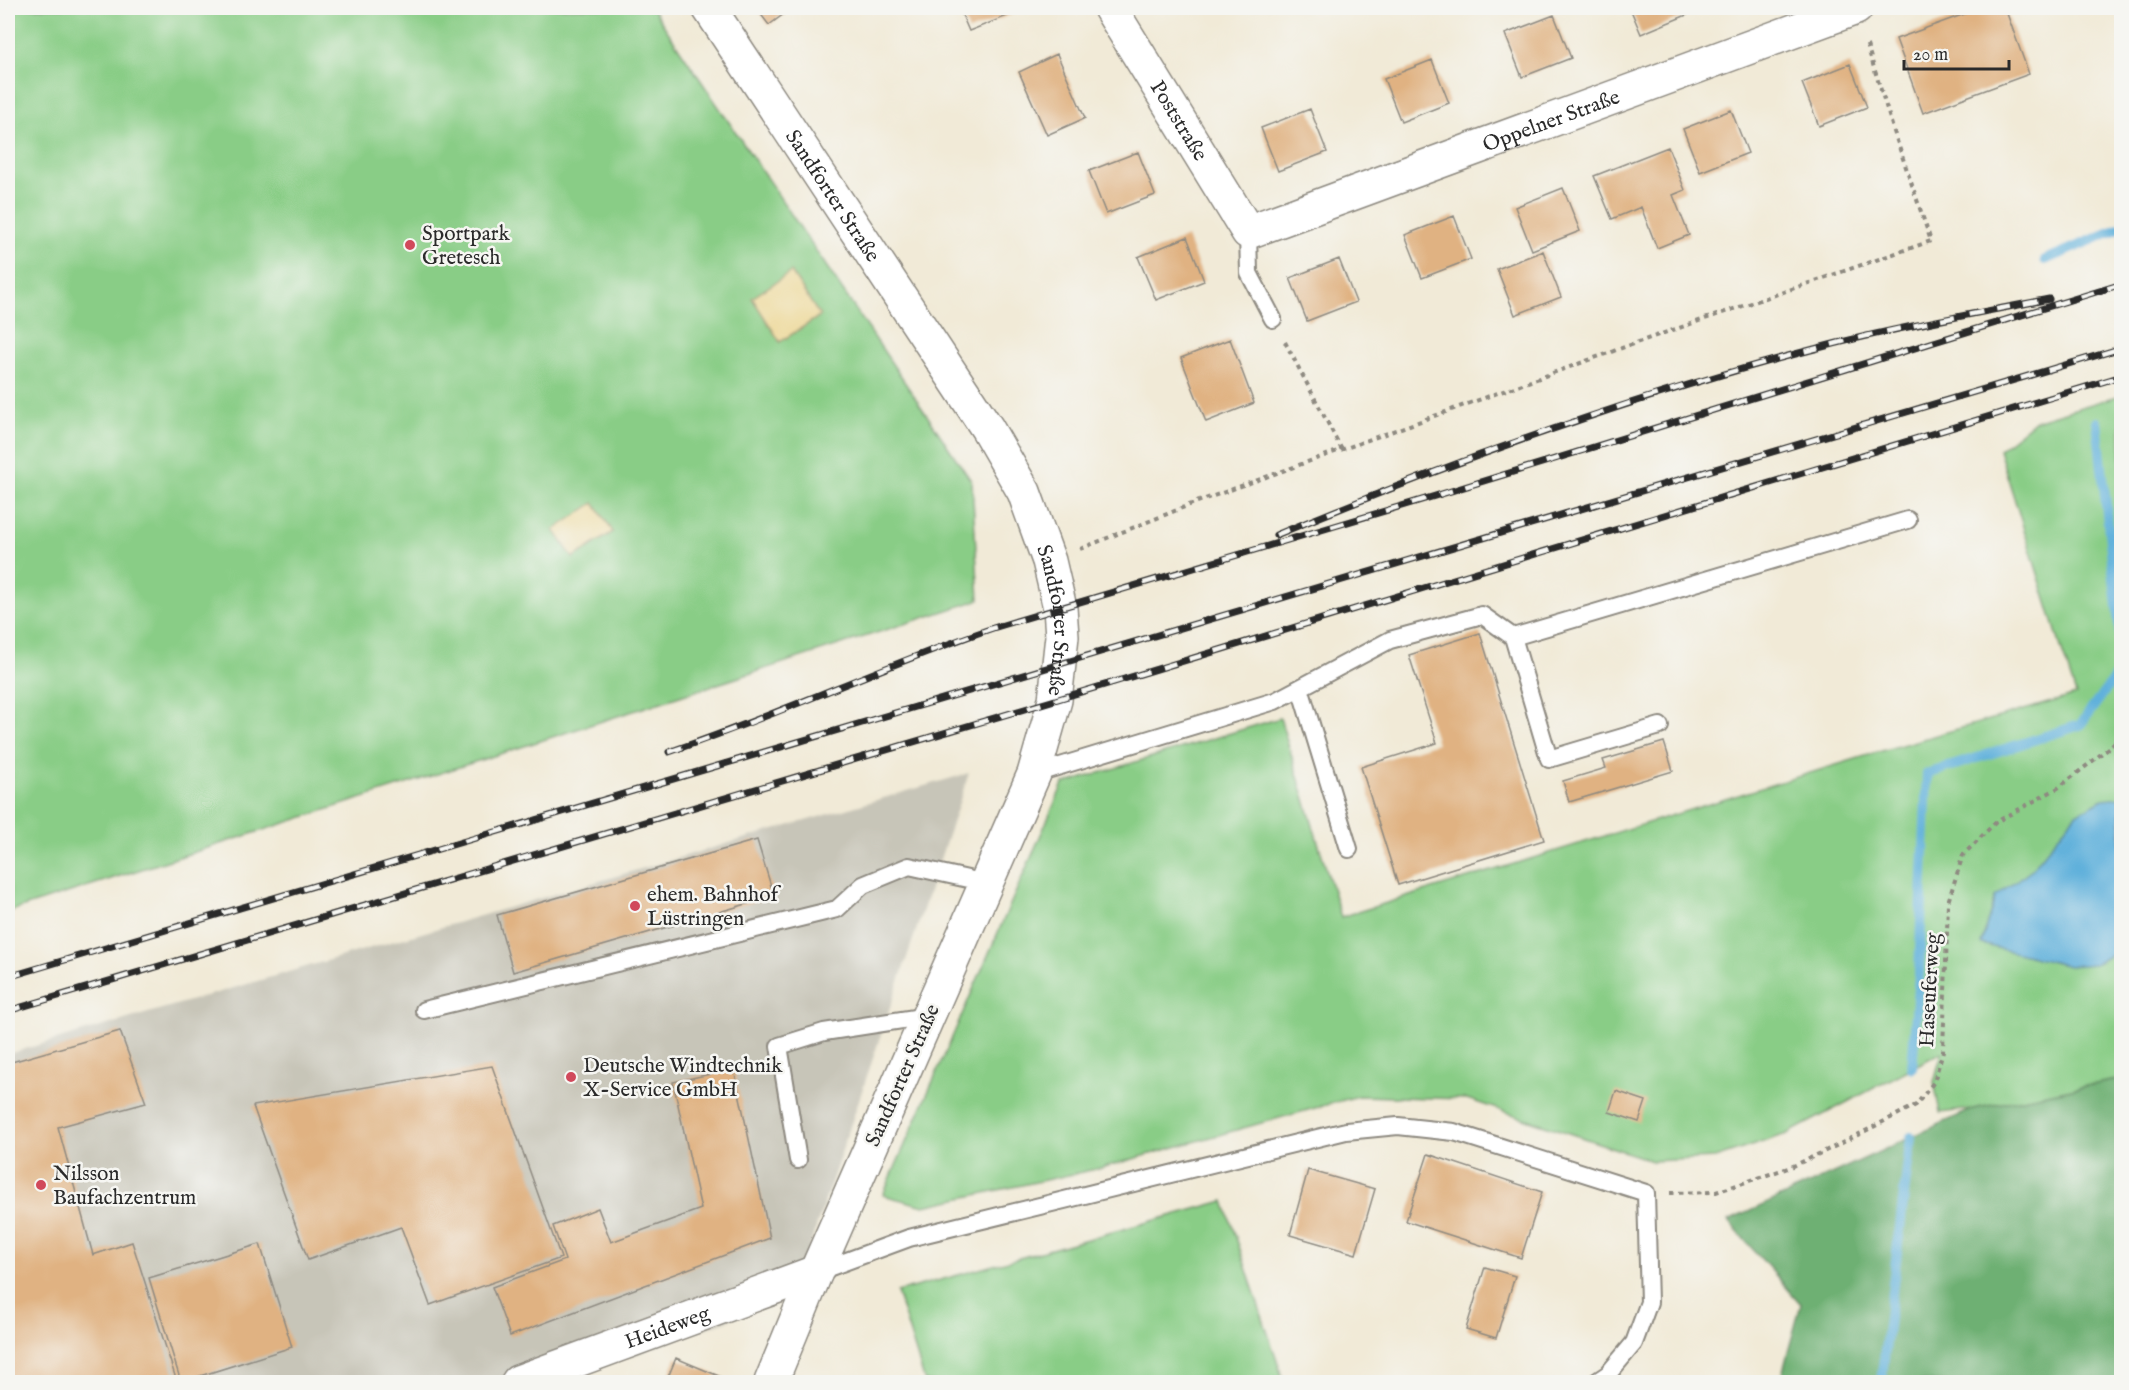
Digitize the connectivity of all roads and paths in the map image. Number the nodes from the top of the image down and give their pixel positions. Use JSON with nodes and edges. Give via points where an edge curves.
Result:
{"nodes":[{"id":1,"x":709,"y":8,"type":"edge"},
{"id":2,"x":1110,"y":8,"type":"edge"},
{"id":3,"x":1856,"y":8,"type":"edge"},
{"id":4,"x":1248,"y":232,"type":"junction"},
{"id":5,"x":1274,"y":319,"type":"joint"},
{"id":6,"x":1342,"y":450,"type":"junction"},
{"id":7,"x":1908,"y":520,"type":"dead end"},
{"id":8,"x":1049,"y":561,"type":"junction"},
{"id":9,"x":1513,"y":637,"type":"junction"},
{"id":10,"x":1300,"y":688,"type":"junction"},
{"id":11,"x":1660,"y":726,"type":"dead end"},
{"id":12,"x":2121,"y":735,"type":"edge"},
{"id":13,"x":1034,"y":774,"type":"junction"},
{"id":14,"x":1350,"y":849,"type":"dead end"},
{"id":15,"x":986,"y":884,"type":"junction"},
{"id":16,"x":424,"y":1010,"type":"dead end"},
{"id":17,"x":928,"y":1016,"type":"junction"},
{"id":18,"x":798,"y":1160,"type":"dead end"},
{"id":19,"x":1646,"y":1194,"type":"junction"},
{"id":20,"x":816,"y":1272,"type":"junction"},
{"id":21,"x":518,"y":1383,"type":"edge"},
{"id":22,"x":771,"y":1383,"type":"edge"},
{"id":23,"x":1596,"y":1383,"type":"edge"}],
"edges":[{"from":1,"to":8,"type":"street","name":"Sandforter Straße","via":[[987,428],[1024,492]]},
{"from":2,"to":4,"type":"street","name":"Poststraße"},
{"from":3,"to":4,"type":"street","name":"Oppelner Straße"},
{"from":3,"to":6,"type":"path","via":[[1931,241]]},
{"from":4,"to":5,"type":"lane","via":[[1249,273]]},
{"from":5,"to":6,"type":"path"},
{"from":6,"to":8,"type":"path"},
{"from":7,"to":9,"type":"lane"},
{"from":8,"to":13,"type":"street","name":"Sandforter Straße","via":[[1062,636],[1055,699]]},
{"from":9,"to":10,"type":"lane","via":[[1482,615],[1390,640]]},
{"from":9,"to":11,"type":"lane","via":[[1549,759]]},
{"from":10,"to":13,"type":"lane","via":[[1275,701]]},
{"from":10,"to":14,"type":"lane"},
{"from":12,"to":19,"type":"path","name":"Haseuferweg","via":[[2058,788],[1996,822],[1963,855],[1948,902],[1943,1051],[1934,1082],[1916,1105],[1791,1167],[1716,1192]]},
{"from":13,"to":15,"type":"street","name":"Sandforter Straße"},
{"from":15,"to":16,"type":"lane","via":[[909,866],[863,885],[837,909]]},
{"from":15,"to":17,"type":"street","name":"Sandforter Straße"},
{"from":17,"to":18,"type":"lane","via":[[824,1032],[779,1046]]},
{"from":17,"to":20,"type":"street","name":"Sandforter Straße"},
{"from":19,"to":20,"type":"lane","via":[[1454,1132],[1398,1126],[1346,1131],[909,1238]]},
{"from":19,"to":23,"type":"lane","via":[[1649,1302],[1634,1343]]},
{"from":20,"to":21,"type":"street","name":"Heideweg"},
{"from":20,"to":22,"type":"street","name":"Sandforter Straße"}]}
